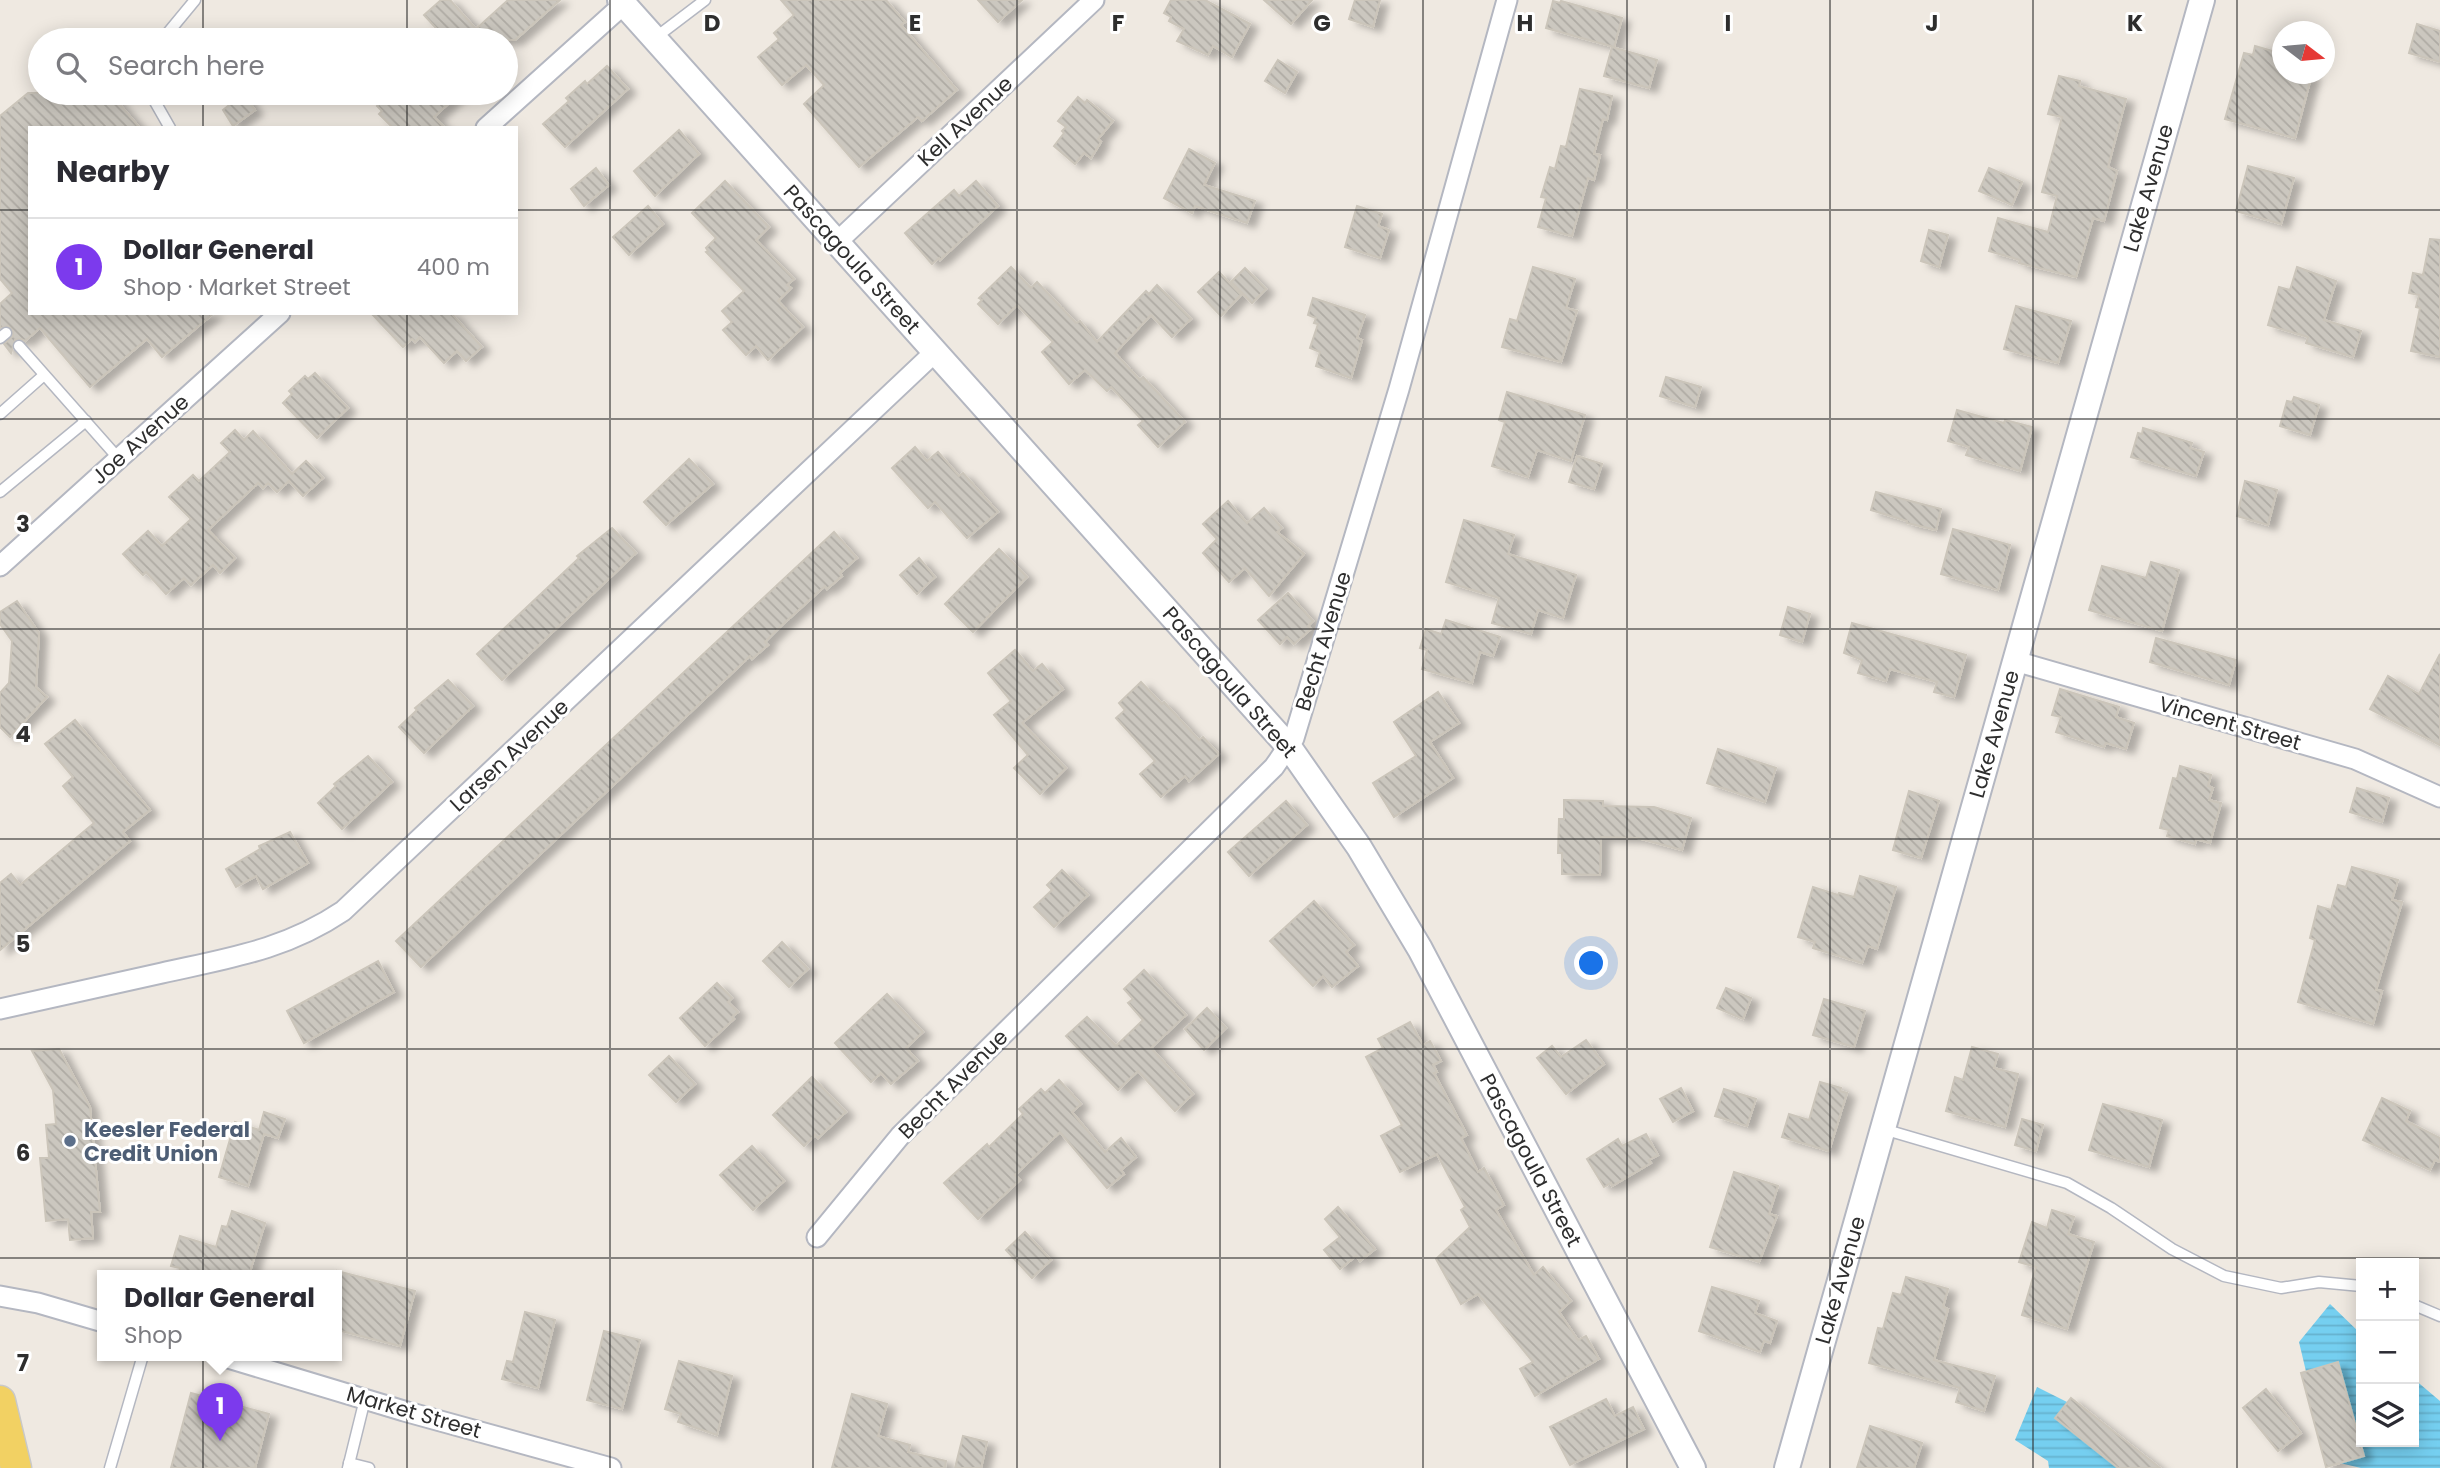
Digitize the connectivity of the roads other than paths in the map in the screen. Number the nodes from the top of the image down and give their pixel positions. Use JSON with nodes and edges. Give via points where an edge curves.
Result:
{"nodes":[{"id":1,"x":195,"y":0,"type":"edge"},
{"id":2,"x":705,"y":0,"type":"edge"},
{"id":3,"x":1094,"y":0,"type":"edge"},
{"id":4,"x":1507,"y":0,"type":"edge"},
{"id":5,"x":2202,"y":0,"type":"edge"},
{"id":6,"x":622,"y":2,"type":"edge"},
{"id":7,"x":172,"y":28,"type":"edge"},
{"id":8,"x":655,"y":39,"type":"junction"},
{"id":9,"x":518,"y":98,"type":"edge"},
{"id":10,"x":157,"y":105,"type":"edge"},
{"id":11,"x":511,"y":105,"type":"edge"},
{"id":12,"x":169,"y":126,"type":"edge"},
{"id":13,"x":488,"y":126,"type":"edge"},
{"id":14,"x":837,"y":242,"type":"junction"},
{"id":15,"x":278,"y":315,"type":"edge"},
{"id":16,"x":19,"y":346,"type":"dead end"},
{"id":17,"x":935,"y":352,"type":"junction"},
{"id":18,"x":44,"y":375,"type":"junction"},
{"id":19,"x":0,"y":414,"type":"edge"},
{"id":20,"x":86,"y":421,"type":"junction"},
{"id":21,"x":119,"y":459,"type":"junction"},
{"id":22,"x":0,"y":492,"type":"edge"},
{"id":23,"x":0,"y":566,"type":"edge"},
{"id":24,"x":2015,"y":661,"type":"junction"},
{"id":25,"x":1289,"y":747,"type":"junction"},
{"id":26,"x":2440,"y":797,"type":"edge"},
{"id":27,"x":0,"y":1009,"type":"edge"},
{"id":28,"x":1883,"y":1129,"type":"junction"},
{"id":29,"x":817,"y":1237,"type":"dead end"},
{"id":30,"x":2356,"y":1286,"type":"edge"},
{"id":31,"x":0,"y":1296,"type":"edge"},
{"id":32,"x":2419,"y":1307,"type":"edge"},
{"id":33,"x":2440,"y":1316,"type":"edge"},
{"id":34,"x":97,"y":1320,"type":"edge"},
{"id":35,"x":142,"y":1361,"type":"edge"},
{"id":36,"x":238,"y":1361,"type":"edge"},
{"id":37,"x":365,"y":1399,"type":"junction"},
{"id":38,"x":0,"y":1401,"type":"edge"},
{"id":39,"x":350,"y":1466,"type":"edge"},
{"id":40,"x":16,"y":1468,"type":"edge"},
{"id":41,"x":110,"y":1468,"type":"edge"},
{"id":42,"x":369,"y":1468,"type":"edge"},
{"id":43,"x":611,"y":1468,"type":"edge"},
{"id":44,"x":1693,"y":1468,"type":"edge"},
{"id":45,"x":1787,"y":1468,"type":"edge"}],
"edges":[{"from":1,"to":7,"type":"lane"},
{"from":2,"to":8,"type":"lane"},
{"from":3,"to":14,"type":"street","name":"Kell Avenue"},
{"from":4,"to":25,"type":"street","name":"Becht Avenue","via":[[1399,389]]},
{"from":5,"to":24,"type":"street","name":"Lake Avenue"},
{"from":6,"to":8,"type":"street","name":"Pascagoula Street"},
{"from":6,"to":9,"type":"street"},
{"from":8,"to":14,"type":"street","name":"Pascagoula Street"},
{"from":10,"to":12,"type":"lane"},
{"from":11,"to":13,"type":"street"},
{"from":14,"to":17,"type":"street","name":"Pascagoula Street"},
{"from":15,"to":21,"type":"street","name":"Joe Avenue"},
{"from":16,"to":18,"type":"lane"},
{"from":17,"to":25,"type":"street","name":"Pascagoula Street"},
{"from":17,"to":27,"type":"street","name":"Larsen Avenue","via":[[343,911],[318,928],[262,949]]},
{"from":18,"to":19,"type":"lane"},
{"from":18,"to":20,"type":"lane"},
{"from":20,"to":21,"type":"lane"},
{"from":20,"to":22,"type":"lane"},
{"from":21,"to":23,"type":"street","name":"Joe Avenue"},
{"from":24,"to":26,"type":"street","name":"Vincent Street","via":[[2355,759]]},
{"from":24,"to":28,"type":"street","name":"Lake Avenue"},
{"from":25,"to":29,"type":"street","name":"Becht Avenue","via":[[1274,767],[900,1136]]},
{"from":25,"to":44,"type":"street","name":"Pascagoula Street","via":[[1359,846],[1420,949]]},
{"from":28,"to":30,"type":"lane","via":[[2067,1183],[2224,1276],[2281,1288],[2319,1282]]},
{"from":28,"to":45,"type":"street","name":"Lake Avenue"},
{"from":31,"to":34,"type":"street"},
{"from":32,"to":33,"type":"lane"},
{"from":35,"to":41,"type":"lane"},
{"from":36,"to":37,"type":"street","name":"Market Street"},
{"from":37,"to":39,"type":"lane"},
{"from":37,"to":43,"type":"street","name":"Market Street"},
{"from":38,"to":40,"type":"main road"},
{"from":39,"to":42,"type":"lane"}]}
